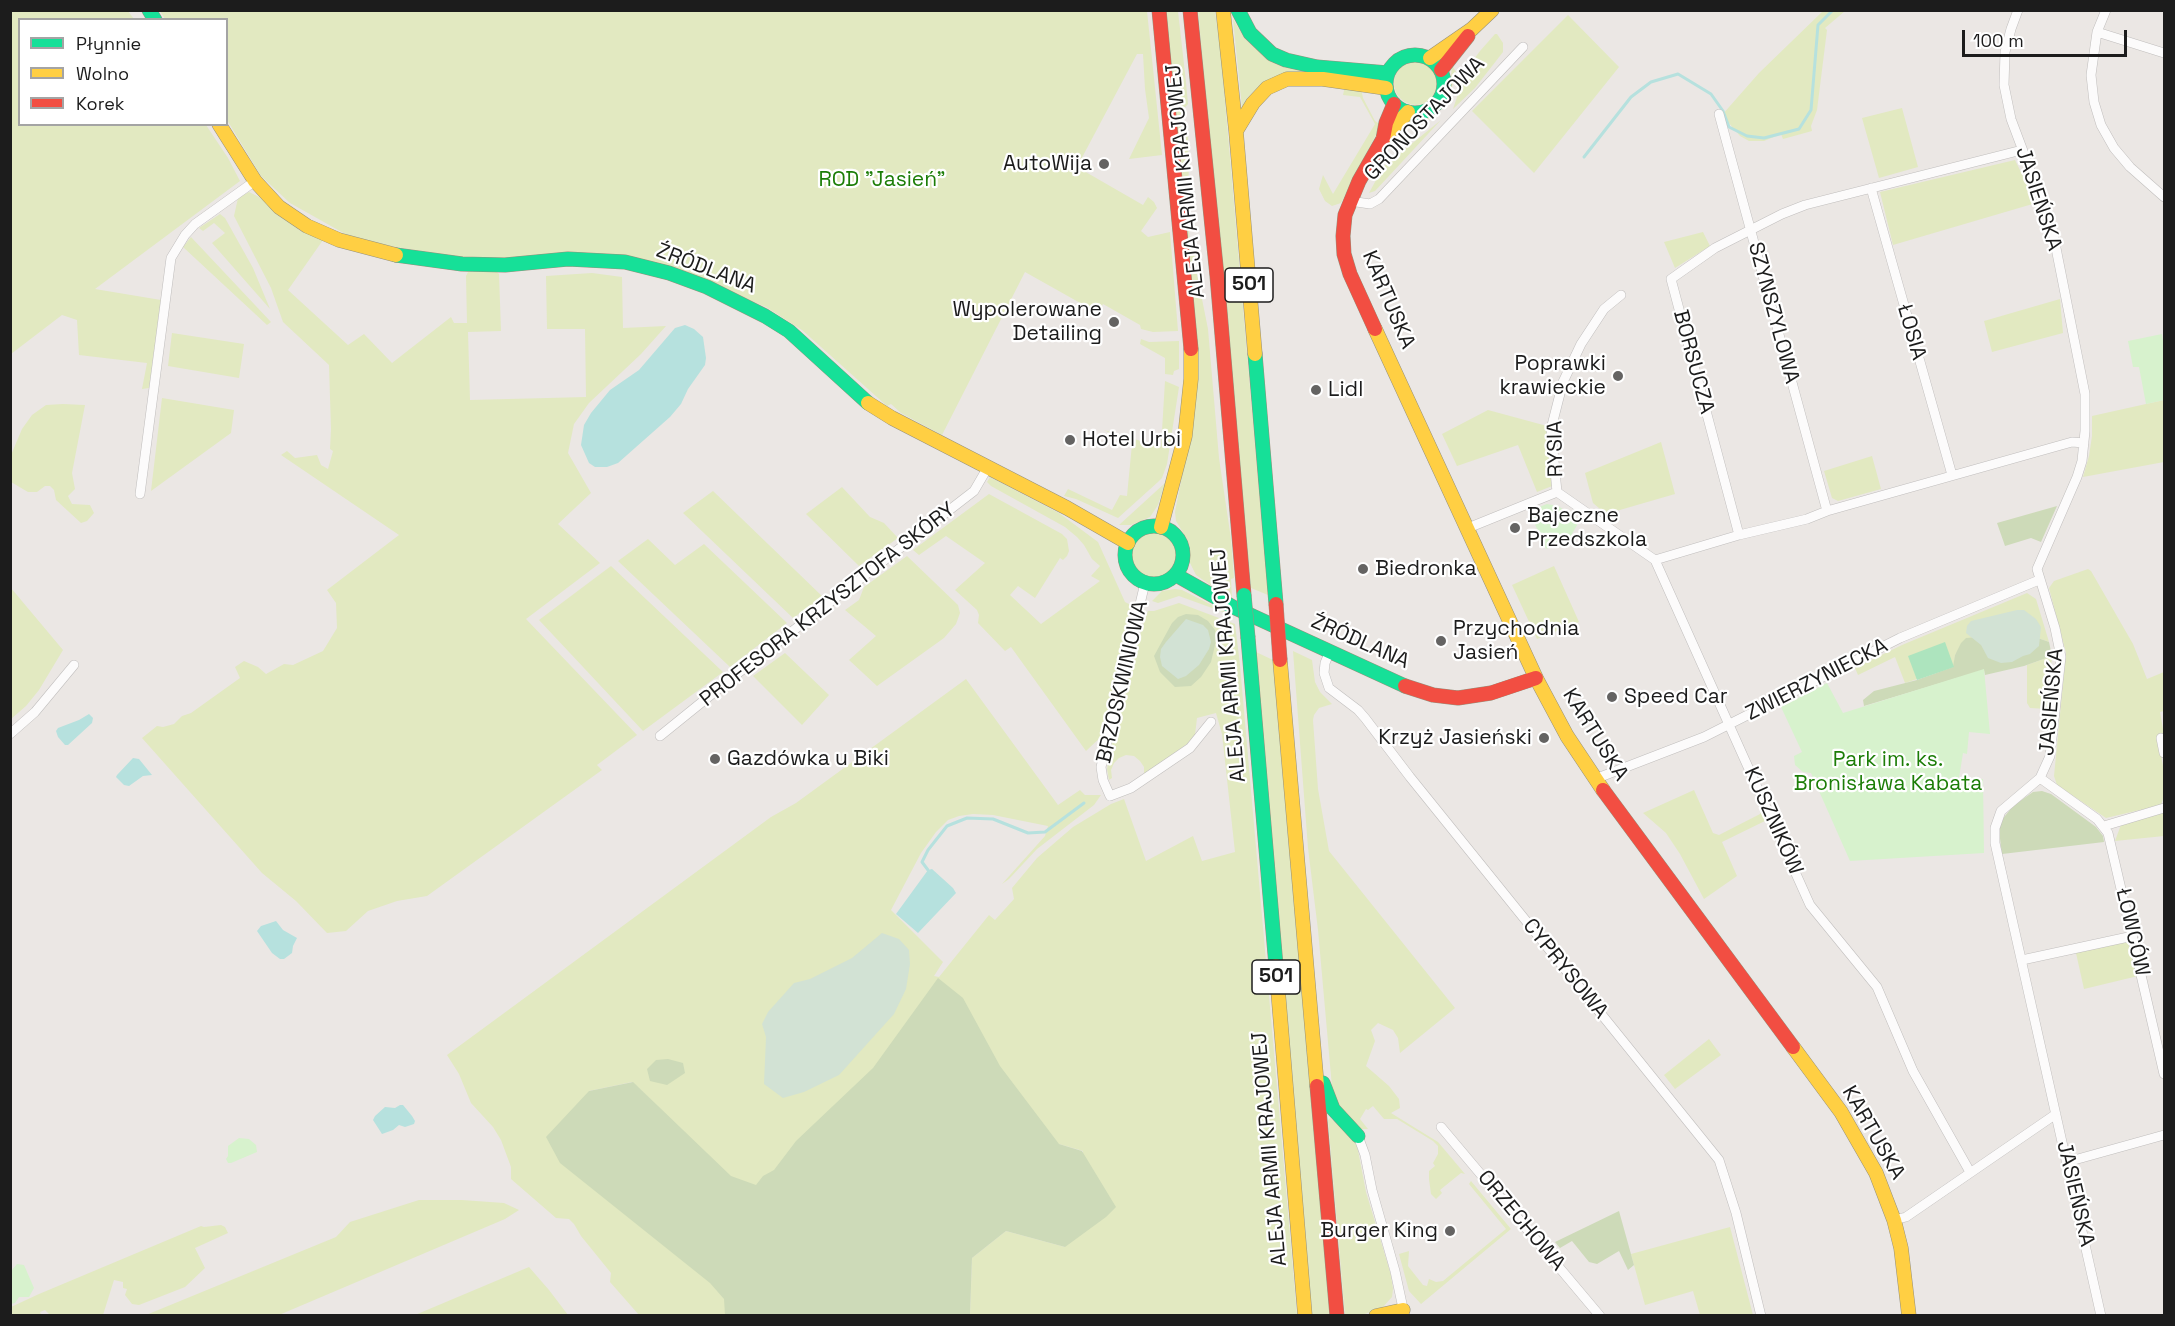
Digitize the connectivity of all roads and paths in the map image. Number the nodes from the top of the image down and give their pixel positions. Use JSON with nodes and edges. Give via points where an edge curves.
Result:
{"nodes":[{"id":1,"x":1159,"y":10,"type":"edge"},
{"id":2,"x":1190,"y":10,"type":"edge"},
{"id":3,"x":1223,"y":10,"type":"edge"},
{"id":4,"x":1238,"y":10,"type":"edge"},
{"id":5,"x":1492,"y":10,"type":"edge"},
{"id":6,"x":2018,"y":10,"type":"edge"},
{"id":7,"x":2106,"y":10,"type":"edge"},
{"id":8,"x":1472,"y":29,"type":"junction"},
{"id":9,"x":2097,"y":32,"type":"junction"},
{"id":10,"x":1523,"y":47,"type":"dead end"},
{"id":11,"x":2164,"y":53,"type":"edge"},
{"id":12,"x":1430,"y":58,"type":"junction"},
{"id":13,"x":1441,"y":70,"type":"junction"},
{"id":14,"x":1388,"y":73,"type":"junction"},
{"id":15,"x":1386,"y":88,"type":"junction"},
{"id":16,"x":1394,"y":104,"type":"junction"},
{"id":17,"x":1408,"y":112,"type":"junction"},
{"id":18,"x":1719,"y":114,"type":"dead end"},
{"id":19,"x":220,"y":126,"type":"edge"},
{"id":20,"x":1236,"y":131,"type":"junction"},
{"id":21,"x":1383,"y":139,"type":"junction"},
{"id":22,"x":2022,"y":150,"type":"junction"},
{"id":23,"x":255,"y":181,"type":"junction"},
{"id":24,"x":1871,"y":188,"type":"junction"},
{"id":25,"x":2164,"y":197,"type":"edge"},
{"id":26,"x":1350,"y":201,"type":"junction"},
{"id":27,"x":1750,"y":230,"type":"junction"},
{"id":28,"x":1621,"y":295,"type":"dead end"},
{"id":29,"x":2084,"y":443,"type":"junction"},
{"id":30,"x":988,"y":467,"type":"junction"},
{"id":31,"x":1953,"y":475,"type":"junction"},
{"id":32,"x":1557,"y":492,"type":"junction"},
{"id":33,"x":140,"y":494,"type":"dead end"},
{"id":34,"x":1827,"y":511,"type":"junction"},
{"id":35,"x":1161,"y":527,"type":"junction"},
{"id":36,"x":1468,"y":528,"type":"junction"},
{"id":37,"x":1739,"y":536,"type":"junction"},
{"id":38,"x":1128,"y":543,"type":"junction"},
{"id":39,"x":1655,"y":560,"type":"junction"},
{"id":40,"x":1176,"y":574,"type":"junction"},
{"id":41,"x":2039,"y":579,"type":"junction"},
{"id":42,"x":1145,"y":583,"type":"junction"},
{"id":43,"x":1330,"y":651,"type":"junction"},
{"id":44,"x":74,"y":665,"type":"dead end"},
{"id":45,"x":1536,"y":678,"type":"junction"},
{"id":46,"x":1211,"y":722,"type":"dead end"},
{"id":47,"x":1730,"y":725,"type":"junction"},
{"id":48,"x":10,"y":734,"type":"edge"},
{"id":49,"x":660,"y":736,"type":"dead end"},
{"id":50,"x":2161,"y":738,"type":"dead end"},
{"id":51,"x":2164,"y":753,"type":"edge"},
{"id":52,"x":2040,"y":778,"type":"junction"},
{"id":53,"x":1595,"y":780,"type":"junction"},
{"id":54,"x":2164,"y":807,"type":"edge"},
{"id":55,"x":2104,"y":826,"type":"junction"},
{"id":56,"x":2133,"y":936,"type":"junction"},
{"id":57,"x":2022,"y":960,"type":"junction"},
{"id":58,"x":1314,"y":1052,"type":"junction"},
{"id":59,"x":2164,"y":1074,"type":"edge"},
{"id":60,"x":2056,"y":1114,"type":"junction"},
{"id":61,"x":1442,"y":1127,"type":"dead end"},
{"id":62,"x":2164,"y":1135,"type":"edge"},
{"id":63,"x":1358,"y":1136,"type":"joint"},
{"id":64,"x":2067,"y":1162,"type":"junction"},
{"id":65,"x":1970,"y":1172,"type":"junction"},
{"id":66,"x":1894,"y":1220,"type":"junction"},
{"id":67,"x":1404,"y":1313,"type":"edge"},
{"id":68,"x":1305,"y":1316,"type":"edge"},
{"id":69,"x":1337,"y":1316,"type":"edge"},
{"id":70,"x":1376,"y":1316,"type":"edge"},
{"id":71,"x":1600,"y":1316,"type":"edge"},
{"id":72,"x":1761,"y":1316,"type":"edge"},
{"id":73,"x":1908,"y":1316,"type":"edge"},
{"id":74,"x":2101,"y":1316,"type":"edge"}],
"edges":[{"from":1,"to":35,"type":"street","via":[[1191,335],[1186,426]]},
{"from":2,"to":68,"type":"street","name":"ALEJA ARMII KRAJOWEJ","number":"501","bridge":true,"via":[[1213,233]]},
{"from":3,"to":20,"type":"street","number":"501"},
{"from":4,"to":14,"type":"street","via":[[1250,33],[1272,54],[1286,60],[1317,67]]},
{"from":5,"to":8,"type":"street","name":"GRONOSTAJOWA"},
{"from":6,"to":22,"type":"street","name":"JASIEŃSKA","via":[[2005,52],[2004,85]]},
{"from":7,"to":9,"type":"street"},
{"from":8,"to":12,"type":"street","name":"GRONOSTAJOWA"},
{"from":8,"to":13,"type":"street","name":"GRONOSTAJOWA"},
{"from":9,"to":11,"type":"street"},
{"from":9,"to":25,"type":"street","via":[[2091,75],[2101,124],[2130,167]]},
{"from":10,"to":26,"type":"street","name":"GRONOSTAJOWA","via":[[1379,199],[1370,204]]},
{"from":12,"to":13,"type":"street"},
{"from":12,"to":14,"type":"street","via":[[1408,55],[1395,62]]},
{"from":13,"to":17,"type":"street","via":[[1444,86],[1438,102],[1425,112]]},
{"from":14,"to":15,"type":"street"},
{"from":15,"to":16,"type":"street"},
{"from":15,"to":20,"type":"street","via":[[1323,79],[1287,79],[1267,88]]},
{"from":16,"to":17,"type":"street"},
{"from":16,"to":21,"type":"street","name":"KARTUSKA"},
{"from":17,"to":21,"type":"street","name":"KARTUSKA"},
{"from":18,"to":27,"type":"street","name":"SZYNSZYLOWA"},
{"from":19,"to":23,"type":"street","name":"ŹRÓDLANA"},
{"from":20,"to":58,"type":"street","number":"501","bridge":true},
{"from":21,"to":26,"type":"street","name":"KARTUSKA"},
{"from":22,"to":24,"type":"street"},
{"from":22,"to":29,"type":"street","name":"JASIEŃSKA","via":[[2054,237],[2085,394]]},
{"from":23,"to":30,"type":"street","name":"ŹRÓDLANA","via":[[279,207],[307,226],[339,240],[390,254],[462,264],[607,260],[669,273],[707,287],[789,331],[869,404]]},
{"from":23,"to":33,"type":"street","via":[[195,225],[171,258]]},
{"from":24,"to":27,"type":"street","via":[[1805,205]]},
{"from":24,"to":31,"type":"street","name":"ŁOSIA"},
{"from":26,"to":36,"type":"street","name":"KARTUSKA","via":[[1343,236],[1350,274]]},
{"from":27,"to":34,"type":"street","name":"SZYNSZYLOWA"},
{"from":27,"to":37,"type":"street","name":"BORSUCZA","via":[[1715,248],[1671,279]]},
{"from":28,"to":32,"type":"street","name":"RYSIA","via":[[1598,318],[1563,382],[1551,429]]},
{"from":29,"to":31,"type":"street","via":[[2072,442]]},
{"from":29,"to":41,"type":"street","name":"JASIEŃSKA","via":[[2077,477],[2037,569]]},
{"from":30,"to":38,"type":"street","name":"ŹRÓDLANA"},
{"from":30,"to":49,"type":"street","name":"PROFESORA KRZYSZTOFA SKÓRY","via":[[974,491]]},
{"from":31,"to":34,"type":"street"},
{"from":32,"to":36,"type":"street","name":"RYSIA"},
{"from":32,"to":39,"type":"street"},
{"from":34,"to":37,"type":"street"},
{"from":35,"to":38,"type":"street","via":[[1146,527]]},
{"from":35,"to":40,"type":"street","via":[[1174,534],[1182,547],[1183,561]]},
{"from":36,"to":45,"type":"street","name":"KARTUSKA"},
{"from":37,"to":39,"type":"street"},
{"from":38,"to":42,"type":"street","via":[[1128,567]]},
{"from":39,"to":47,"type":"street","name":"KUSZNIKÓW"},
{"from":40,"to":42,"type":"street","via":[[1162,583]]},
{"from":40,"to":43,"type":"street","name":"ŹRÓDLANA","via":[[1233,607]]},
{"from":41,"to":47,"type":"street","name":"ZWIERZYNIECKA","via":[[1889,643]]},
{"from":41,"to":52,"type":"street","name":"JASIEŃSKA","via":[[2061,657],[2050,756]]},
{"from":42,"to":46,"type":"street","name":"BRZOSKWINIOWA","via":[[1101,766],[1110,796],[1131,788],[1190,748]]},
{"from":43,"to":45,"type":"street","name":"ŹRÓDLANA","via":[[1433,695],[1469,697]]},
{"from":43,"to":72,"type":"street","name":"CYPRYSOWA","via":[[1324,673],[1329,688],[1365,718],[1719,1160]]},
{"from":44,"to":48,"type":"street","via":[[35,712]]},
{"from":45,"to":53,"type":"street","name":"KARTUSKA","via":[[1566,736]]},
{"from":47,"to":53,"type":"street","name":"ZWIERZYNIECKA"},
{"from":47,"to":65,"type":"street","name":"KUSZNIKÓW","via":[[1810,905],[1877,987],[1913,1071]]},
{"from":50,"to":51,"type":"street"},
{"from":52,"to":55,"type":"street"},
{"from":52,"to":57,"type":"street","name":"JASIEŃSKA","via":[[2001,811],[1995,828],[1995,843]]},
{"from":53,"to":66,"type":"street","name":"KARTUSKA","via":[[1840,1112],[1876,1173]]},
{"from":54,"to":55,"type":"street"},
{"from":55,"to":56,"type":"street","name":"ŁOWCÓW"},
{"from":56,"to":57,"type":"street"},
{"from":56,"to":59,"type":"street","name":"ŁOWCÓW"},
{"from":57,"to":60,"type":"street","name":"JASIEŃSKA"},
{"from":58,"to":63,"type":"street","via":[[1331,1105]]},
{"from":58,"to":69,"type":"street","number":"501"},
{"from":60,"to":64,"type":"street","name":"JASIEŃSKA"},
{"from":60,"to":65,"type":"street"},
{"from":61,"to":71,"type":"street","name":"ORZECHOWA"},
{"from":62,"to":64,"type":"street"},
{"from":63,"to":67,"type":"street"},
{"from":64,"to":74,"type":"street","name":"JASIEŃSKA"},
{"from":65,"to":66,"type":"street","via":[[1906,1217]]},
{"from":66,"to":73,"type":"street","name":"KARTUSKA"},
{"from":67,"to":70,"type":"street"}]}
